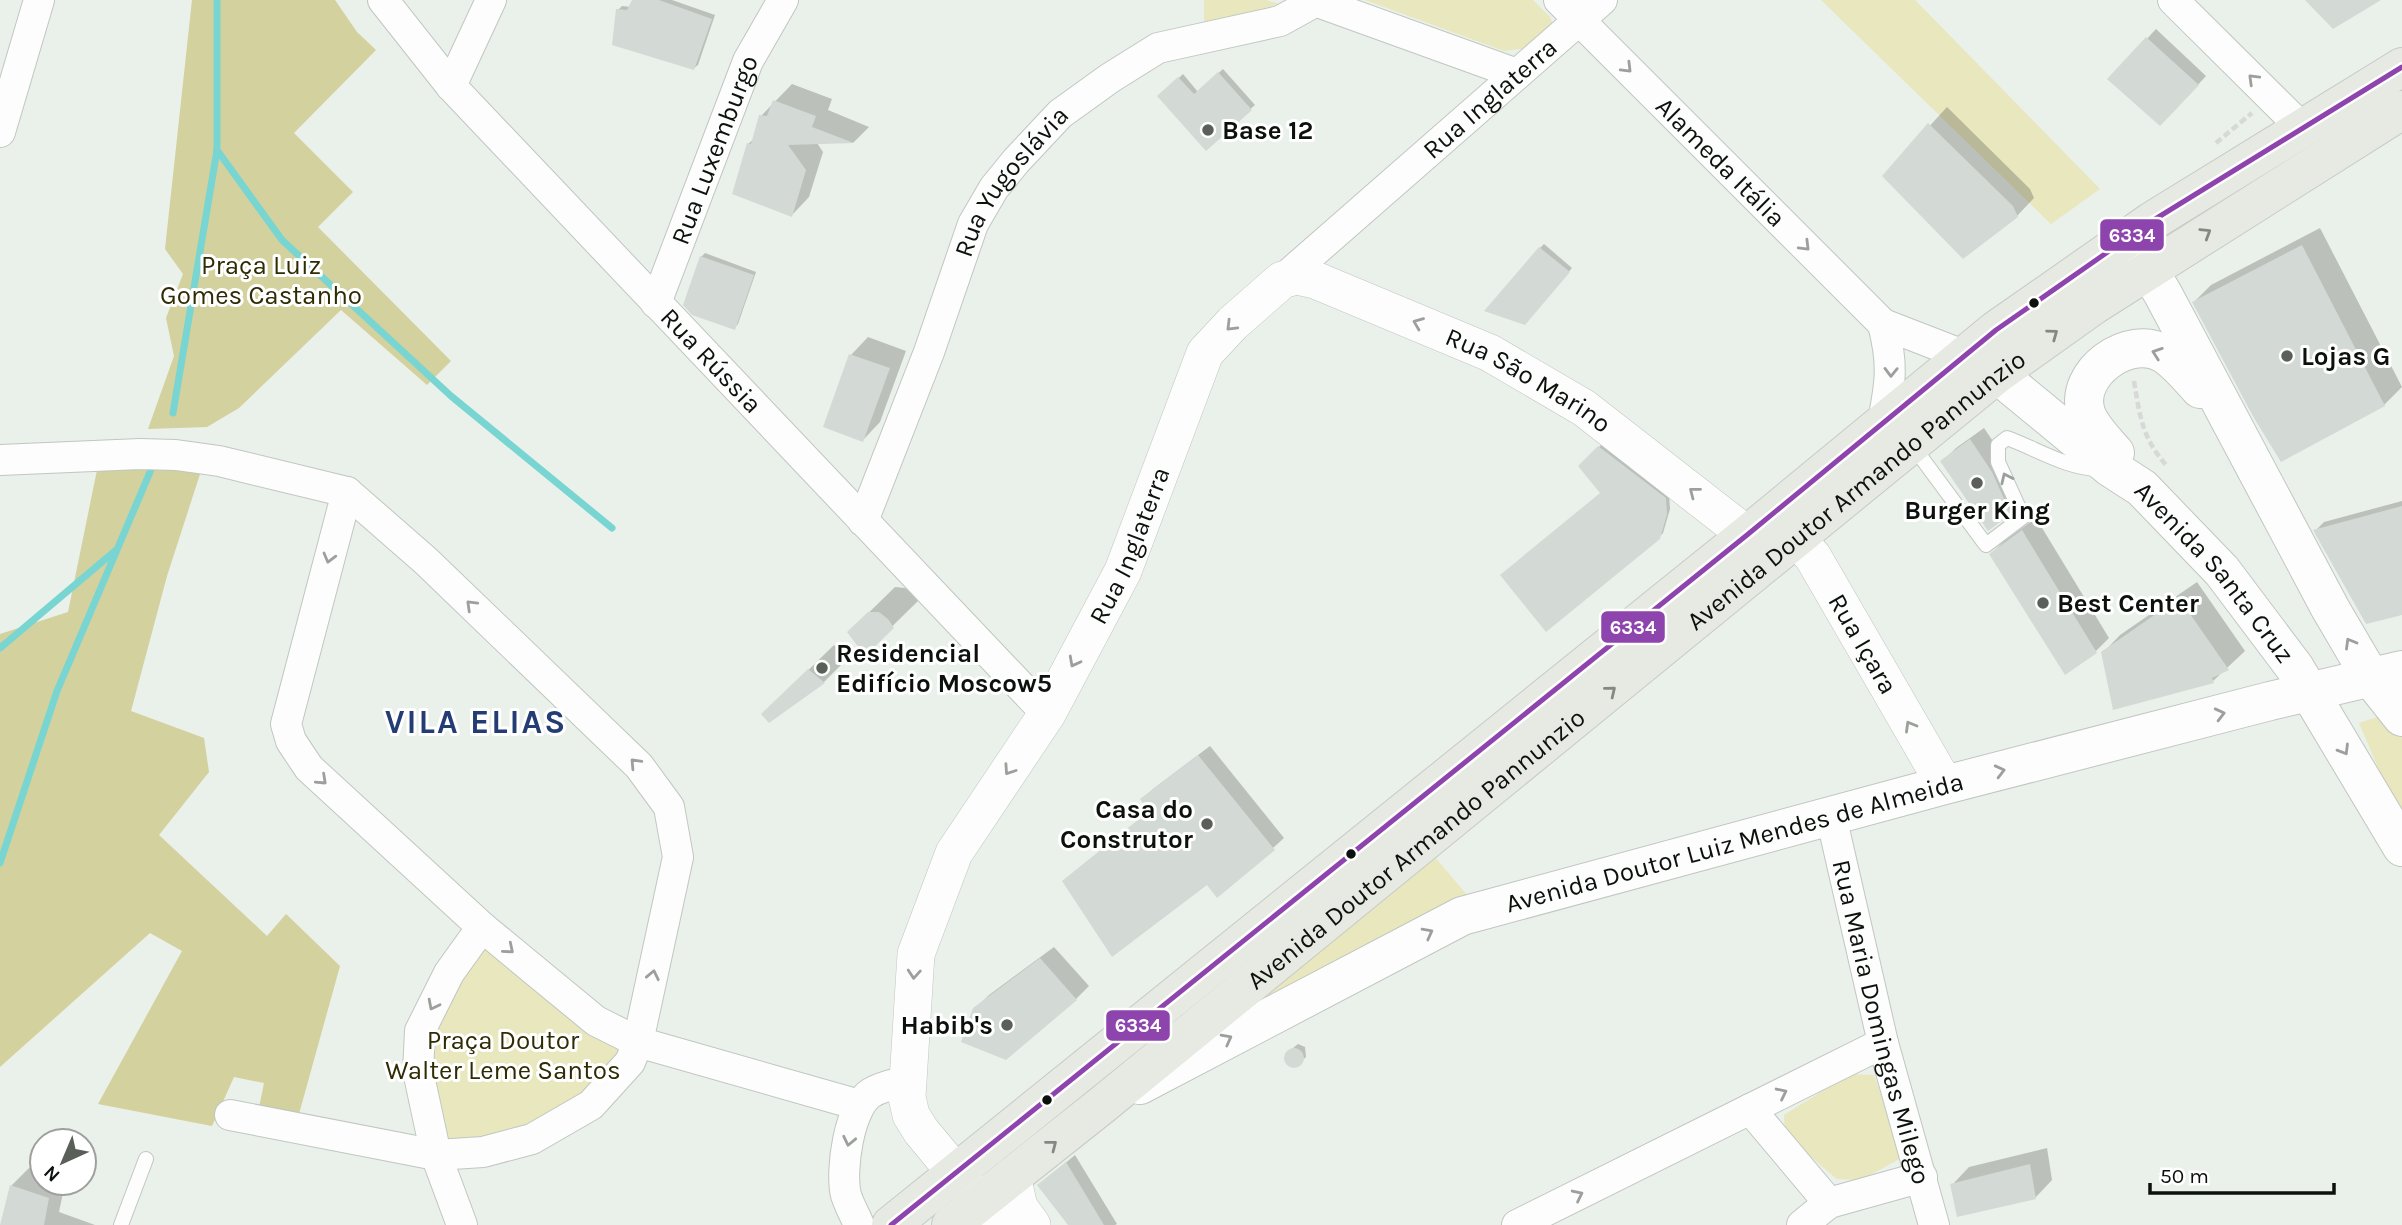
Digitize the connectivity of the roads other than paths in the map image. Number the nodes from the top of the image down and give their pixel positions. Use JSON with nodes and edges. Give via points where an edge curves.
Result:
{"nodes":[{"id":1,"x":39,"y":0,"type":"edge"},
{"id":2,"x":383,"y":0,"type":"edge"},
{"id":3,"x":491,"y":0,"type":"edge"},
{"id":4,"x":783,"y":0,"type":"edge"},
{"id":5,"x":1602,"y":0,"type":"edge"},
{"id":6,"x":2173,"y":0,"type":"edge"},
{"id":7,"x":1316,"y":1,"type":"edge"},
{"id":8,"x":1569,"y":10,"type":"edge"},
{"id":9,"x":2402,"y":67,"type":"edge"},
{"id":10,"x":1517,"y":74,"type":"junction"},
{"id":11,"x":451,"y":86,"type":"junction"},
{"id":12,"x":2402,"y":110,"type":"edge"},
{"id":13,"x":2301,"y":127,"type":"junction"},
{"id":14,"x":0,"y":132,"type":"edge"},
{"id":15,"x":2129,"y":237,"type":"junction"},
{"id":16,"x":2148,"y":269,"type":"junction"},
{"id":17,"x":1282,"y":280,"type":"junction"},
{"id":18,"x":656,"y":303,"type":"junction"},
{"id":19,"x":1883,"y":324,"type":"junction"},
{"id":20,"x":1963,"y":355,"type":"junction"},
{"id":21,"x":1997,"y":374,"type":"junction"},
{"id":22,"x":1897,"y":432,"type":"junction"},
{"id":23,"x":0,"y":460,"type":"edge"},
{"id":24,"x":2142,"y":475,"type":"junction"},
{"id":25,"x":347,"y":492,"type":"junction"},
{"id":26,"x":863,"y":521,"type":"junction"},
{"id":27,"x":1769,"y":531,"type":"junction"},
{"id":28,"x":2330,"y":608,"type":"junction"},
{"id":29,"x":2386,"y":674,"type":"edge"},
{"id":30,"x":2310,"y":692,"type":"junction"},
{"id":31,"x":1047,"y":714,"type":"junction"},
{"id":32,"x":2402,"y":717,"type":"edge"},
{"id":33,"x":1945,"y":785,"type":"junction"},
{"id":34,"x":1831,"y":816,"type":"junction"},
{"id":35,"x":2402,"y":847,"type":"edge"},
{"id":36,"x":482,"y":927,"type":"junction"},
{"id":37,"x":638,"y":1042,"type":"junction"},
{"id":38,"x":1883,"y":1043,"type":"junction"},
{"id":39,"x":907,"y":1081,"type":"junction"},
{"id":40,"x":859,"y":1105,"type":"junction"},
{"id":41,"x":1102,"y":1105,"type":"junction"},
{"id":42,"x":1750,"y":1109,"type":"junction"},
{"id":43,"x":230,"y":1115,"type":"dead end"},
{"id":44,"x":436,"y":1155,"type":"junction"},
{"id":45,"x":146,"y":1159,"type":"dead end"},
{"id":46,"x":1012,"y":1176,"type":"junction"},
{"id":47,"x":1922,"y":1178,"type":"junction"},
{"id":48,"x":1829,"y":1203,"type":"junction"},
{"id":49,"x":971,"y":1207,"type":"edge"},
{"id":50,"x":121,"y":1225,"type":"edge"},
{"id":51,"x":462,"y":1225,"type":"edge"},
{"id":52,"x":859,"y":1225,"type":"edge"},
{"id":53,"x":891,"y":1225,"type":"edge"},
{"id":54,"x":1032,"y":1225,"type":"edge"},
{"id":55,"x":1517,"y":1225,"type":"edge"},
{"id":56,"x":1802,"y":1225,"type":"edge"},
{"id":57,"x":1934,"y":1225,"type":"edge"}],
"edges":[{"from":1,"to":14,"type":"street"},
{"from":2,"to":11,"type":"street","name":"Rua Rússia"},
{"from":3,"to":11,"type":"street"},
{"from":4,"to":18,"type":"street","name":"Rua Luxemburgo","via":[[748,61]]},
{"from":5,"to":8,"type":"street","name":"Rua Inglaterra"},
{"from":13,"to":6,"type":"street","one_way":true},
{"from":7,"to":10,"type":"street"},
{"from":7,"to":26,"type":"street","name":"Rua Yugoslávia","via":[[1280,22],[1158,48],[1060,114],[1016,161],[973,224]]},
{"from":8,"to":10,"type":"street","name":"Rua Inglaterra"},
{"from":8,"to":19,"type":"street","name":"Alameda Itália","one_way":true},
{"from":9,"to":13,"type":"main road","name":"Avenida Doutor Armando Pannunzio"},
{"from":10,"to":17,"type":"street","name":"Rua Inglaterra"},
{"from":11,"to":18,"type":"street","name":"Rua Rússia"},
{"from":16,"to":12,"type":"main road","name":"Avenida Doutor Armando Pannunzio","one_way":true},
{"from":13,"to":15,"type":"main road","name":"Avenida Doutor Armando Pannunzio"},
{"from":15,"to":16,"type":"main road"},
{"from":15,"to":20,"type":"main road","name":"Avenida Doutor Armando Pannunzio"},
{"from":21,"to":16,"type":"main road","name":"Avenida Doutor Armando Pannunzio","one_way":true},
{"from":16,"to":28,"type":"main road"},
{"from":27,"to":17,"type":"street","name":"Rua São Marino","one_way":true,"via":[[1584,408],[1490,353],[1315,280],[1296,275]]},
{"from":17,"to":31,"type":"street","name":"Rua Inglaterra","one_way":true,"via":[[1205,353],[1123,571]]},
{"from":18,"to":26,"type":"street","name":"Rua Rússia"},
{"from":19,"to":20,"type":"street","name":"Alameda Itália"},
{"from":19,"to":22,"type":"street","one_way":true,"via":[[1891,354]]},
{"from":20,"to":21,"type":"main road","name":"Avenida Santa Cruz"},
{"from":20,"to":22,"type":"main road","name":"Avenida Doutor Armando Pannunzio"},
{"from":21,"to":22,"type":"main road","name":"Avenida Doutor Armando Pannunzio"},
{"from":21,"to":24,"type":"main road","name":"Avenida Santa Cruz"},
{"from":22,"to":24,"type":"lane","one_way":true,"via":[[1986,545],[2023,517],[1996,456],[1998,445],[2007,438],[2079,468]]},
{"from":22,"to":27,"type":"main road","name":"Avenida Doutor Armando Pannunzio"},
{"from":23,"to":25,"type":"street","via":[[176,455]]},
{"from":28,"to":24,"type":"main road","one_way":true,"via":[[2308,585],[2199,388],[2164,353],[2146,349],[2110,358],[2094,371],[2084,402],[2091,424]]},
{"from":24,"to":30,"type":"main road","name":"Avenida Santa Cruz","via":[[2222,571]]},
{"from":25,"to":36,"type":"street","one_way":true,"via":[[286,724],[291,741],[309,768]]},
{"from":37,"to":25,"type":"street","one_way":true,"via":[[678,857],[669,807],[639,766],[426,561]]},
{"from":26,"to":31,"type":"street","name":"Rua Rússia"},
{"from":33,"to":27,"type":"street","name":"Rua Içara","one_way":true,"via":[[1813,557]]},
{"from":41,"to":27,"type":"main road","name":"Avenida Doutor Armando Pannunzio","one_way":true},
{"from":27,"to":49,"type":"main road","name":"Avenida Doutor Armando Pannunzio"},
{"from":29,"to":28,"type":"main road","one_way":true},
{"from":29,"to":30,"type":"main road","name":"Avenida Doutor Luiz Mendes de Almeida"},
{"from":29,"to":32,"type":"main road"},
{"from":33,"to":30,"type":"main road","name":"Avenida Doutor Luiz Mendes de Almeida","one_way":true},
{"from":30,"to":35,"type":"main road","name":"Avenida Santa Cruz","one_way":true},
{"from":31,"to":39,"type":"street","name":"Rua Inglaterra","one_way":true,"via":[[954,853],[944,878],[916,954]]},
{"from":33,"to":34,"type":"main road","name":"Avenida Doutor Luiz Mendes de Almeida"},
{"from":34,"to":38,"type":"street","name":"Rua Maria Domingas Milego"},
{"from":41,"to":34,"type":"main road","name":"Avenida Doutor Luiz Mendes de Almeida","one_way":true,"via":[[1462,916]]},
{"from":36,"to":37,"type":"street","one_way":true,"via":[[596,1021]]},
{"from":36,"to":44,"type":"street","one_way":true,"via":[[449,973],[420,1031],[418,1071]]},
{"from":37,"to":40,"type":"street"},
{"from":37,"to":44,"type":"street","via":[[630,1062],[591,1105],[532,1139],[483,1152]]},
{"from":42,"to":38,"type":"street","one_way":true},
{"from":38,"to":47,"type":"street","name":"Rua Maria Domingas Milego"},
{"from":39,"to":40,"type":"street","via":[[870,1093]]},
{"from":39,"to":49,"type":"street","name":"Rua Inglaterra","via":[[911,1115]]},
{"from":40,"to":52,"type":"street","one_way":true,"via":[[843,1171],[846,1196]]},
{"from":46,"to":41,"type":"main road","name":"Avenida Doutor Armando Pannunzio","one_way":true},
{"from":42,"to":48,"type":"street"},
{"from":55,"to":42,"type":"street","one_way":true},
{"from":43,"to":44,"type":"street"},
{"from":44,"to":51,"type":"street"},
{"from":45,"to":50,"type":"lane"},
{"from":46,"to":49,"type":"main road","name":"Avenida Doutor Armando Pannunzio"},
{"from":46,"to":54,"type":"street","via":[[1019,1207]]},
{"from":47,"to":48,"type":"street"},
{"from":47,"to":57,"type":"street","name":"Rua Maria Domingas Milego"},
{"from":48,"to":56,"type":"street"},
{"from":49,"to":53,"type":"main road"}]}
